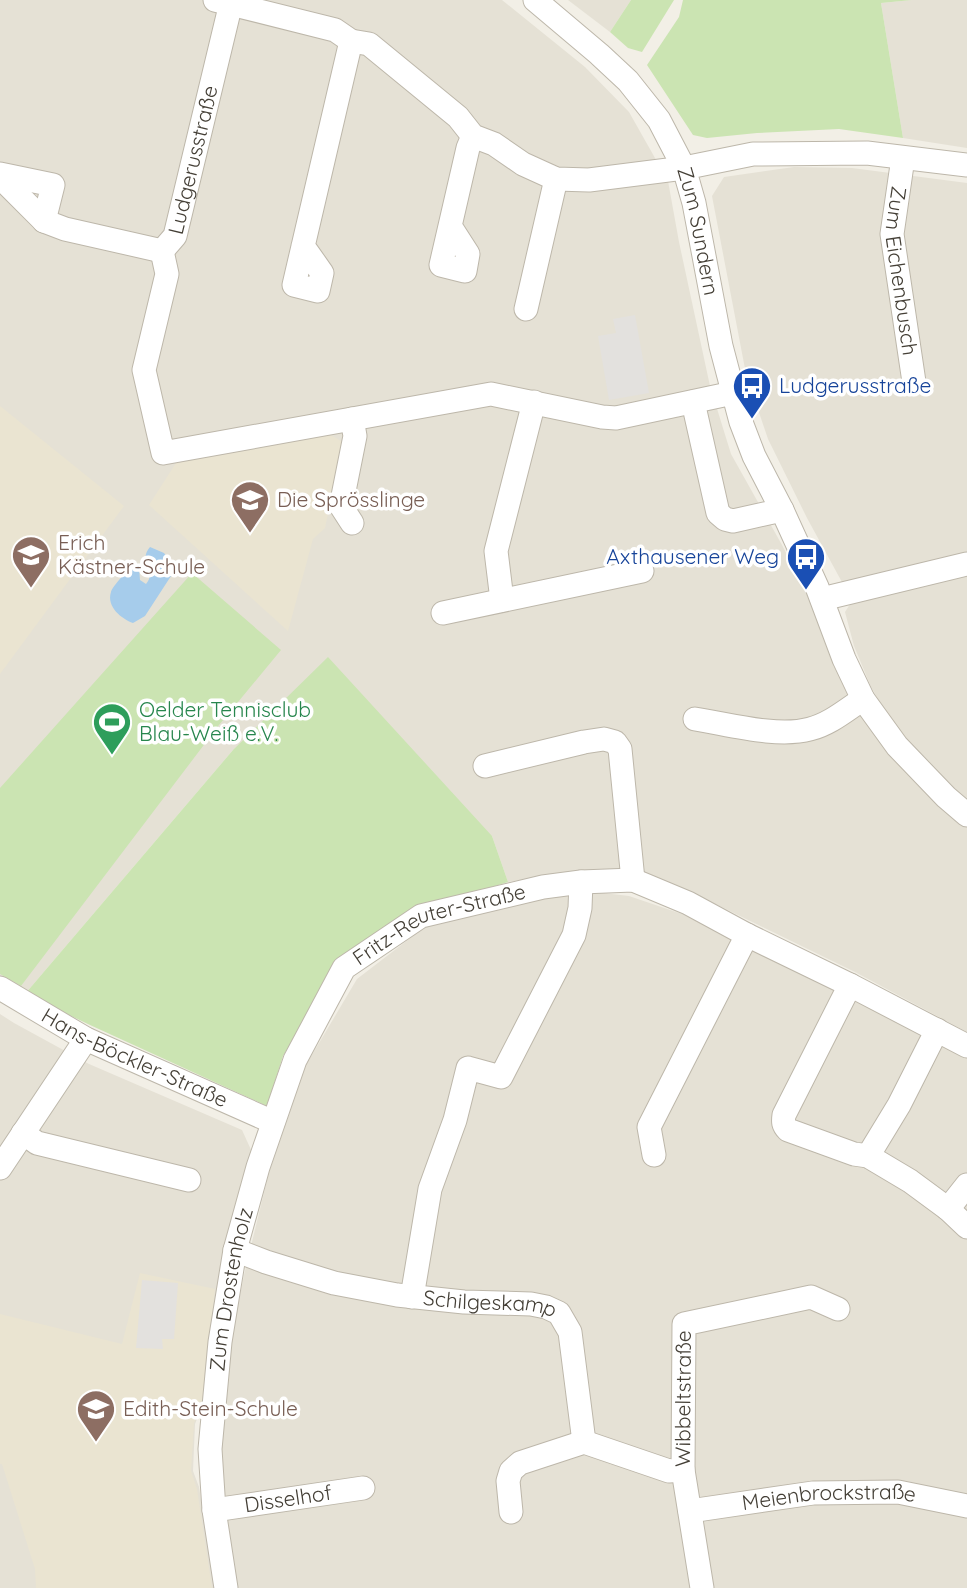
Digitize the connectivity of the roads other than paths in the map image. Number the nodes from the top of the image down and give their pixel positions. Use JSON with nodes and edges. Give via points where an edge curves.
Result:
{"nodes":[{"id":1,"x":535,"y":0,"type":"edge"},
{"id":2,"x":223,"y":2,"type":"edge"},
{"id":3,"x":351,"y":41,"type":"junction"},
{"id":4,"x":473,"y":136,"type":"junction"},
{"id":5,"x":903,"y":158,"type":"junction"},
{"id":6,"x":967,"y":165,"type":"edge"},
{"id":7,"x":684,"y":168,"type":"junction"},
{"id":8,"x":0,"y":175,"type":"edge"},
{"id":9,"x":556,"y":179,"type":"junction"},
{"id":10,"x":44,"y":221,"type":"junction"},
{"id":11,"x":450,"y":226,"type":"dead end"},
{"id":12,"x":303,"y":246,"type":"dead end"},
{"id":13,"x":162,"y":251,"type":"junction"},
{"id":14,"x":526,"y":309,"type":"dead end"},
{"id":15,"x":914,"y":382,"type":"dead end"},
{"id":16,"x":733,"y":393,"type":"junction"},
{"id":17,"x":534,"y":402,"type":"junction"},
{"id":18,"x":693,"y":402,"type":"junction"},
{"id":19,"x":352,"y":419,"type":"junction"},
{"id":20,"x":782,"y":510,"type":"junction"},
{"id":21,"x":352,"y":523,"type":"dead end"},
{"id":22,"x":967,"y":564,"type":"edge"},
{"id":23,"x":642,"y":571,"type":"dead end"},
{"id":24,"x":822,"y":599,"type":"junction"},
{"id":25,"x":502,"y":600,"type":"junction"},
{"id":26,"x":443,"y":613,"type":"dead end"},
{"id":27,"x":863,"y":699,"type":"junction"},
{"id":28,"x":695,"y":719,"type":"dead end"},
{"id":29,"x":485,"y":766,"type":"dead end"},
{"id":30,"x":967,"y":816,"type":"edge"},
{"id":31,"x":633,"y":880,"type":"junction"},
{"id":32,"x":580,"y":881,"type":"junction"},
{"id":33,"x":747,"y":935,"type":"junction"},
{"id":34,"x":850,"y":985,"type":"junction"},
{"id":35,"x":0,"y":988,"type":"edge"},
{"id":36,"x":937,"y":1030,"type":"junction"},
{"id":37,"x":86,"y":1039,"type":"junction"},
{"id":38,"x":967,"y":1046,"type":"edge"},
{"id":39,"x":273,"y":1122,"type":"junction"},
{"id":40,"x":23,"y":1133,"type":"junction"},
{"id":41,"x":654,"y":1155,"type":"dead end"},
{"id":42,"x":869,"y":1156,"type":"junction"},
{"id":43,"x":0,"y":1168,"type":"edge"},
{"id":44,"x":189,"y":1180,"type":"dead end"},
{"id":45,"x":967,"y":1185,"type":"edge"},
{"id":46,"x":948,"y":1209,"type":"junction"},
{"id":47,"x":967,"y":1227,"type":"edge"},
{"id":48,"x":235,"y":1250,"type":"junction"},
{"id":49,"x":412,"y":1297,"type":"junction"},
{"id":50,"x":838,"y":1309,"type":"dead end"},
{"id":51,"x":584,"y":1442,"type":"junction"},
{"id":52,"x":683,"y":1470,"type":"junction"},
{"id":53,"x":363,"y":1488,"type":"dead end"},
{"id":54,"x":967,"y":1506,"type":"edge"},
{"id":55,"x":214,"y":1510,"type":"junction"},
{"id":56,"x":690,"y":1511,"type":"junction"},
{"id":57,"x":511,"y":1512,"type":"dead end"},
{"id":58,"x":226,"y":1588,"type":"edge"},
{"id":59,"x":702,"y":1588,"type":"edge"}],
"edges":[{"from":1,"to":7,"type":"street","name":"Zum Sundern","via":[[628,81],[659,120]]},
{"from":2,"to":3,"type":"street","via":[[335,30]]},
{"from":2,"to":13,"type":"street","name":"Ludgerusstraße","via":[[175,236]]},
{"from":3,"to":4,"type":"street","via":[[369,44],[458,117]]},
{"from":3,"to":12,"type":"street"},
{"from":4,"to":9,"type":"street"},
{"from":4,"to":11,"type":"street"},
{"from":5,"to":6,"type":"street","name":"Zum Eichenbusch"},
{"from":5,"to":7,"type":"street","name":"Zum Eichenbusch","via":[[867,153],[753,154]]},
{"from":5,"to":15,"type":"street","name":"Zum Eichenbusch","via":[[892,234]]},
{"from":7,"to":9,"type":"street","name":"Zum Eichenbusch","via":[[589,180]]},
{"from":7,"to":16,"type":"street","name":"Zum Sundern"},
{"from":8,"to":10,"type":"street"},
{"from":8,"to":10,"type":"street","via":[[53,185]]},
{"from":9,"to":14,"type":"street"},
{"from":10,"to":13,"type":"street"},
{"from":13,"to":19,"type":"street","name":"Ludgerusstraße","via":[[167,274],[144,370],[163,453]]},
{"from":16,"to":18,"type":"street","name":"Ludgerusstraße"},
{"from":16,"to":20,"type":"street","name":"Zum Sundern","via":[[754,456]]},
{"from":17,"to":18,"type":"street","name":"Ludgerusstraße","via":[[616,418]]},
{"from":17,"to":19,"type":"street","name":"Ludgerusstraße","via":[[491,394]]},
{"from":17,"to":25,"type":"street","via":[[496,551]]},
{"from":18,"to":20,"type":"street","via":[[718,513],[733,521]]},
{"from":19,"to":21,"type":"street","via":[[355,436],[341,506]]},
{"from":20,"to":24,"type":"street","name":"Zum Sundern"},
{"from":22,"to":24,"type":"street"},
{"from":23,"to":25,"type":"street"},
{"from":24,"to":27,"type":"street","name":"Zum Sundern"},
{"from":25,"to":26,"type":"street"},
{"from":27,"to":28,"type":"street","via":[[831,721],[794,732]]},
{"from":27,"to":30,"type":"street","name":"Zum Sundern","via":[[897,746]]},
{"from":29,"to":31,"type":"street","via":[[584,742],[615,741],[620,749]]},
{"from":31,"to":32,"type":"street","name":"Fritz-Reuter-Straße"},
{"from":31,"to":33,"type":"street","name":"Fritz-Reuter-Straße"},
{"from":32,"to":39,"type":"street","name":"Fritz-Reuter-Straße","via":[[421,916],[344,968],[295,1060]]},
{"from":32,"to":49,"type":"street","name":"Schilgeskamp","via":[[574,935],[501,1077],[468,1068],[430,1189]]},
{"from":33,"to":34,"type":"street","name":"Fritz-Reuter-Straße"},
{"from":33,"to":41,"type":"street","via":[[649,1127]]},
{"from":34,"to":36,"type":"street","name":"Fritz-Reuter-Straße"},
{"from":34,"to":42,"type":"street","via":[[783,1122],[788,1130]]},
{"from":35,"to":37,"type":"street","name":"Hans-Böckler-Straße"},
{"from":36,"to":38,"type":"street","name":"Fritz-Reuter-Straße"},
{"from":36,"to":42,"type":"street"},
{"from":37,"to":39,"type":"street","name":"Hans-Böckler-Straße"},
{"from":37,"to":40,"type":"street"},
{"from":39,"to":48,"type":"street","name":"Zum Drostenholz"},
{"from":40,"to":43,"type":"street"},
{"from":40,"to":44,"type":"street","via":[[37,1143]]},
{"from":42,"to":46,"type":"street"},
{"from":45,"to":46,"type":"street"},
{"from":46,"to":47,"type":"street"},
{"from":48,"to":49,"type":"street","name":"Schilgeskamp","via":[[334,1283]]},
{"from":48,"to":55,"type":"street","name":"Zum Drostenholz","via":[[210,1450]]},
{"from":49,"to":51,"type":"street","name":"Schilgeskamp","via":[[531,1304],[559,1313],[570,1332]]},
{"from":50,"to":52,"type":"street","name":"Wibbeltstraße","via":[[811,1297],[684,1324]]},
{"from":51,"to":52,"type":"street","via":[[669,1471]]},
{"from":51,"to":57,"type":"street","via":[[520,1463],[511,1471]]},
{"from":52,"to":56,"type":"street","name":"Wibbeltstraße"},
{"from":53,"to":55,"type":"street","name":"Disselhof"},
{"from":54,"to":56,"type":"street","name":"Meienbrockstraße","via":[[898,1492],[813,1493]]},
{"from":55,"to":58,"type":"street","name":"Zum Drostenholz"},
{"from":56,"to":59,"type":"street","name":"Wibbeltstraße"}]}
